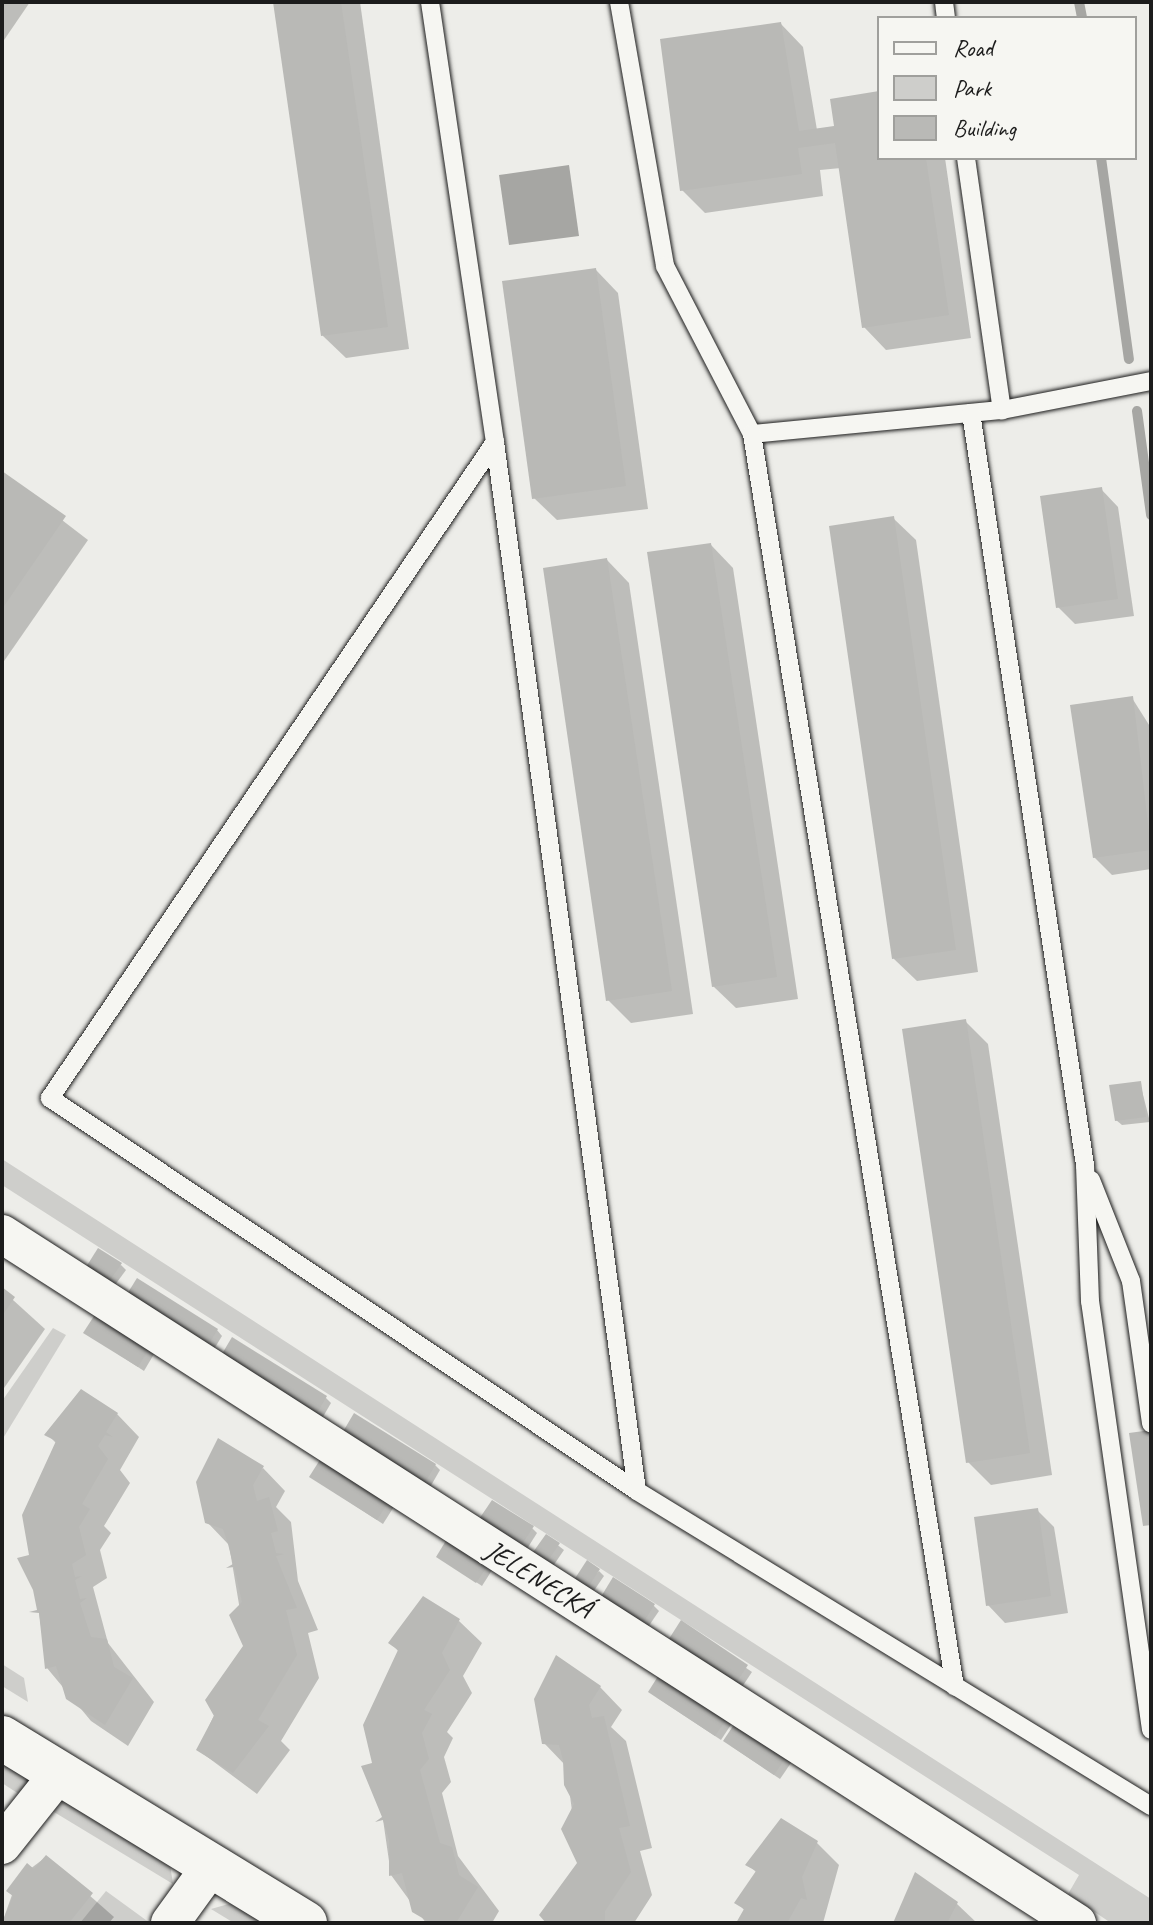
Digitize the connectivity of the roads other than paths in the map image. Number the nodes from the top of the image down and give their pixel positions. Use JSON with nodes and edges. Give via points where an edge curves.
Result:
{"nodes":[{"id":1,"x":430,"y":2,"type":"edge"},
{"id":2,"x":619,"y":2,"type":"edge"},
{"id":3,"x":966,"y":160,"type":"edge"},
{"id":4,"x":1151,"y":381,"type":"edge"},
{"id":5,"x":1002,"y":410,"type":"junction"},
{"id":6,"x":971,"y":413,"type":"junction"},
{"id":7,"x":752,"y":434,"type":"junction"},
{"id":8,"x":495,"y":442,"type":"junction"},
{"id":9,"x":1085,"y":1165,"type":"junction"},
{"id":10,"x":2,"y":1234,"type":"edge"},
{"id":11,"x":1151,"y":1424,"type":"edge"},
{"id":12,"x":637,"y":1491,"type":"junction"},
{"id":13,"x":955,"y":1687,"type":"junction"},
{"id":14,"x":1151,"y":1711,"type":"edge"},
{"id":15,"x":1151,"y":1730,"type":"edge"},
{"id":16,"x":2,"y":1738,"type":"edge"},
{"id":17,"x":60,"y":1772,"type":"junction"},
{"id":18,"x":1151,"y":1806,"type":"edge"},
{"id":19,"x":2,"y":1845,"type":"edge"},
{"id":20,"x":212,"y":1865,"type":"junction"},
{"id":21,"x":170,"y":1923,"type":"edge"},
{"id":22,"x":305,"y":1923,"type":"edge"},
{"id":23,"x":1077,"y":1923,"type":"edge"}],
"edges":[{"from":1,"to":8,"type":"lane"},
{"from":2,"to":7,"type":"lane","via":[[665,266]]},
{"from":3,"to":5,"type":"lane"},
{"from":4,"to":5,"type":"lane"},
{"from":5,"to":6,"type":"lane"},
{"from":6,"to":7,"type":"lane"},
{"from":6,"to":9,"type":"lane"},
{"from":7,"to":13,"type":"lane"},
{"from":8,"to":12,"type":"lane"},
{"from":8,"to":12,"type":"lane","via":[[50,1098]]},
{"from":9,"to":11,"type":"lane","via":[[1131,1281]]},
{"from":9,"to":14,"type":"lane","via":[[1090,1301]]},
{"from":10,"to":23,"type":"street","name":"JELENECKÁ"},
{"from":12,"to":13,"type":"lane"},
{"from":13,"to":18,"type":"lane"},
{"from":14,"to":15,"type":"lane"},
{"from":16,"to":17,"type":"street"},
{"from":17,"to":19,"type":"street"},
{"from":17,"to":20,"type":"street"},
{"from":20,"to":21,"type":"street"},
{"from":20,"to":22,"type":"street"}]}
